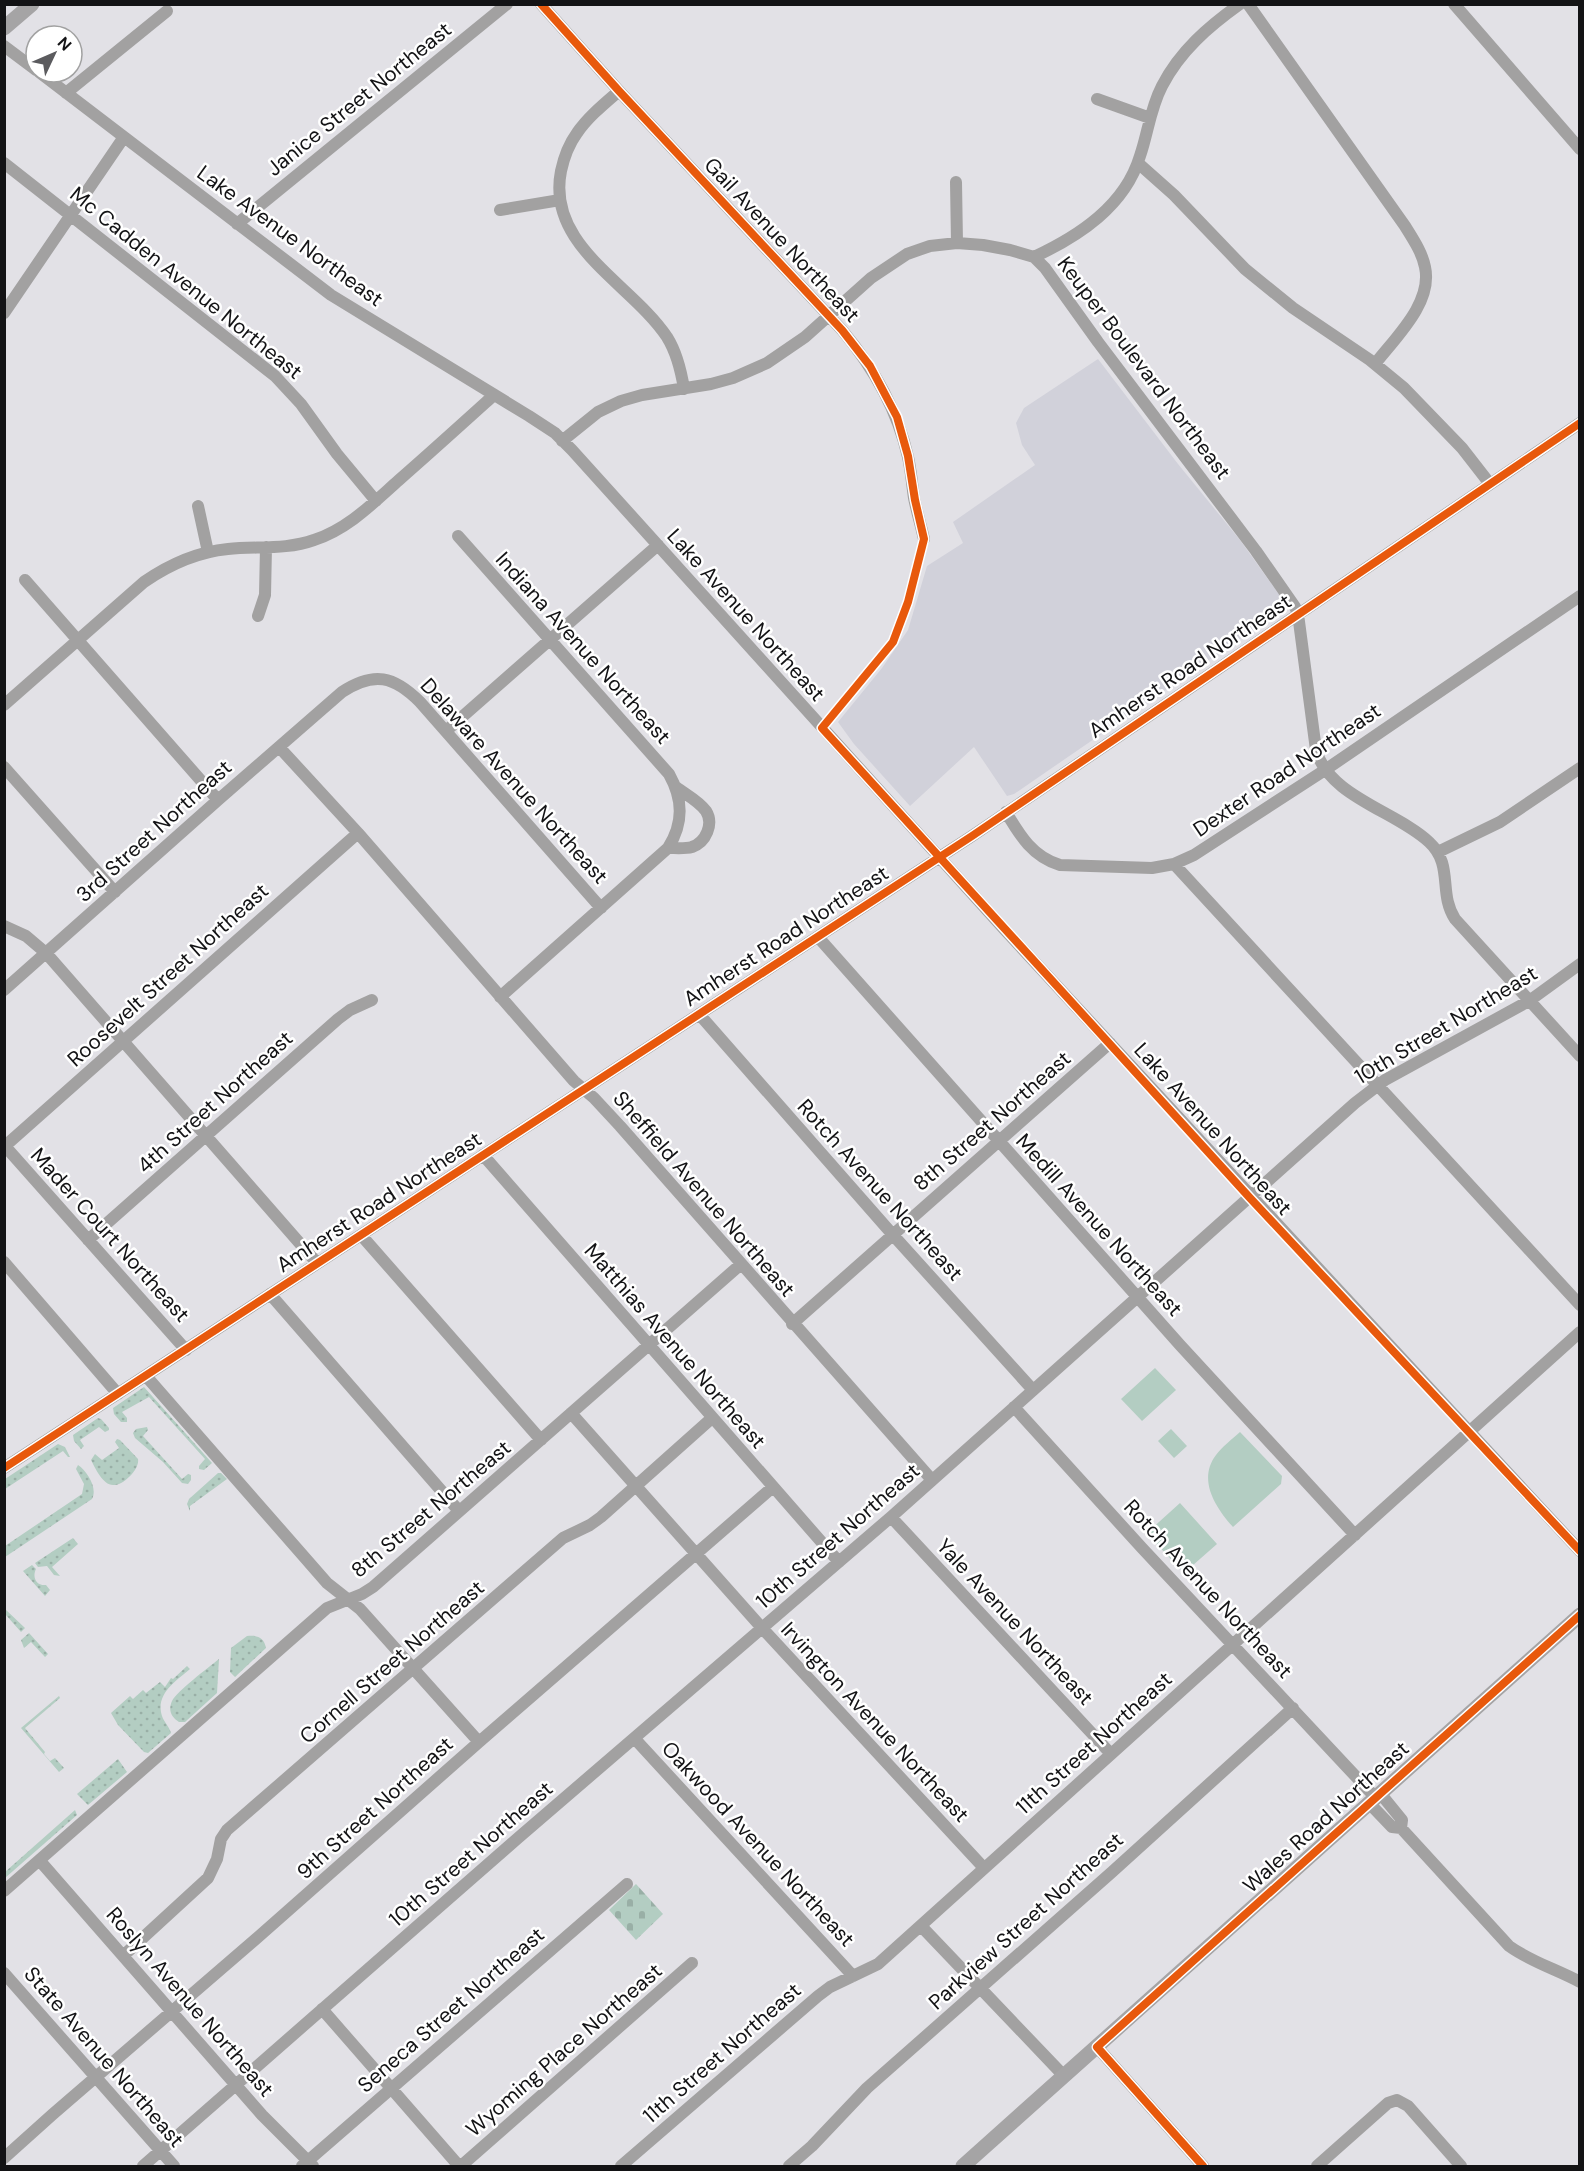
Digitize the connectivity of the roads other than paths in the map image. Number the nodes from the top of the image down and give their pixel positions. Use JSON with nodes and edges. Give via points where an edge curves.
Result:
{"nodes":[{"id":1,"x":32,"y":4,"type":"edge"},
{"id":2,"x":507,"y":4,"type":"edge"},
{"id":3,"x":541,"y":4,"type":"edge"},
{"id":4,"x":1240,"y":4,"type":"edge"},
{"id":5,"x":1248,"y":4,"type":"edge"},
{"id":6,"x":1454,"y":4,"type":"edge"},
{"id":7,"x":167,"y":10,"type":"dead end"},
{"id":8,"x":4,"y":28,"type":"edge"},
{"id":9,"x":4,"y":46,"type":"edge"},
{"id":10,"x":24,"y":61,"type":"edge"},
{"id":11,"x":54,"y":84,"type":"edge"},
{"id":12,"x":619,"y":91,"type":"junction"},
{"id":13,"x":66,"y":93,"type":"junction"},
{"id":14,"x":1097,"y":99,"type":"dead end"},
{"id":15,"x":1150,"y":118,"type":"junction"},
{"id":16,"x":124,"y":137,"type":"junction"},
{"id":17,"x":1580,"y":149,"type":"edge"},
{"id":18,"x":4,"y":163,"type":"edge"},
{"id":19,"x":1138,"y":163,"type":"junction"},
{"id":20,"x":956,"y":182,"type":"dead end"},
{"id":21,"x":560,"y":200,"type":"junction"},
{"id":22,"x":500,"y":210,"type":"dead end"},
{"id":23,"x":71,"y":216,"type":"junction"},
{"id":24,"x":237,"y":224,"type":"junction"},
{"id":25,"x":957,"y":243,"type":"junction"},
{"id":26,"x":1034,"y":257,"type":"junction"},
{"id":27,"x":4,"y":313,"type":"edge"},
{"id":28,"x":829,"y":316,"type":"junction"},
{"id":29,"x":1375,"y":364,"type":"junction"},
{"id":30,"x":684,"y":389,"type":"junction"},
{"id":31,"x":494,"y":395,"type":"junction"},
{"id":32,"x":1580,"y":423,"type":"edge"},
{"id":33,"x":562,"y":441,"type":"junction"},
{"id":34,"x":1490,"y":484,"type":"junction"},
{"id":35,"x":376,"y":501,"type":"junction"},
{"id":36,"x":198,"y":506,"type":"dead end"},
{"id":37,"x":458,"y":536,"type":"dead end"},
{"id":38,"x":924,"y":539,"type":"dead end"},
{"id":39,"x":657,"y":545,"type":"junction"},
{"id":40,"x":266,"y":547,"type":"junction"},
{"id":41,"x":208,"y":552,"type":"junction"},
{"id":42,"x":25,"y":580,"type":"dead end"},
{"id":43,"x":1580,"y":596,"type":"edge"},
{"id":44,"x":1298,"y":614,"type":"junction"},
{"id":45,"x":258,"y":616,"type":"dead end"},
{"id":46,"x":550,"y":639,"type":"junction"},
{"id":47,"x":78,"y":640,"type":"junction"},
{"id":48,"x":331,"y":702,"type":"joint"},
{"id":49,"x":4,"y":705,"type":"edge"},
{"id":50,"x":446,"y":731,"type":"junction"},
{"id":51,"x":279,"y":747,"type":"junction"},
{"id":52,"x":4,"y":767,"type":"edge"},
{"id":53,"x":1580,"y":768,"type":"edge"},
{"id":54,"x":1325,"y":770,"type":"junction"},
{"id":55,"x":676,"y":787,"type":"junction"},
{"id":56,"x":218,"y":800,"type":"junction"},
{"id":57,"x":1006,"y":812,"type":"junction"},
{"id":58,"x":358,"y":833,"type":"junction"},
{"id":59,"x":668,"y":848,"type":"junction"},
{"id":60,"x":1438,"y":852,"type":"junction"},
{"id":61,"x":939,"y":857,"type":"junction"},
{"id":62,"x":1174,"y":864,"type":"junction"},
{"id":63,"x":115,"y":892,"type":"junction"},
{"id":64,"x":601,"y":908,"type":"junction"},
{"id":65,"x":4,"y":927,"type":"edge"},
{"id":66,"x":818,"y":937,"type":"junction"},
{"id":67,"x":46,"y":953,"type":"junction"},
{"id":68,"x":1580,"y":964,"type":"edge"},
{"id":69,"x":4,"y":990,"type":"edge"},
{"id":70,"x":500,"y":997,"type":"junction"},
{"id":71,"x":372,"y":1000,"type":"dead end"},
{"id":72,"x":1529,"y":1001,"type":"junction"},
{"id":73,"x":699,"y":1014,"type":"junction"},
{"id":74,"x":122,"y":1042,"type":"junction"},
{"id":75,"x":1110,"y":1043,"type":"junction"},
{"id":76,"x":1580,"y":1056,"type":"edge"},
{"id":77,"x":1377,"y":1086,"type":"junction"},
{"id":78,"x":583,"y":1090,"type":"junction"},
{"id":79,"x":205,"y":1137,"type":"junction"},
{"id":80,"x":998,"y":1142,"type":"junction"},
{"id":81,"x":5,"y":1145,"type":"edge"},
{"id":82,"x":483,"y":1155,"type":"junction"},
{"id":83,"x":1250,"y":1198,"type":"junction"},
{"id":84,"x":892,"y":1234,"type":"junction"},
{"id":85,"x":361,"y":1235,"type":"junction"},
{"id":86,"x":88,"y":1240,"type":"junction"},
{"id":87,"x":4,"y":1262,"type":"edge"},
{"id":88,"x":317,"y":1263,"type":"junction"},
{"id":89,"x":740,"y":1265,"type":"junction"},
{"id":90,"x":270,"y":1294,"type":"junction"},
{"id":91,"x":1138,"y":1297,"type":"junction"},
{"id":92,"x":1580,"y":1305,"type":"edge"},
{"id":93,"x":792,"y":1324,"type":"junction"},
{"id":94,"x":1580,"y":1332,"type":"edge"},
{"id":95,"x":648,"y":1345,"type":"junction"},
{"id":96,"x":186,"y":1350,"type":"junction"},
{"id":97,"x":146,"y":1376,"type":"junction"},
{"id":98,"x":1033,"y":1390,"type":"junction"},
{"id":99,"x":118,"y":1394,"type":"junction"},
{"id":100,"x":1014,"y":1407,"type":"junction"},
{"id":101,"x":571,"y":1413,"type":"junction"},
{"id":102,"x":712,"y":1418,"type":"junction"},
{"id":103,"x":1468,"y":1432,"type":"junction"},
{"id":104,"x":541,"y":1440,"type":"junction"},
{"id":105,"x":4,"y":1468,"type":"edge"},
{"id":106,"x":932,"y":1480,"type":"junction"},
{"id":107,"x":635,"y":1486,"type":"junction"},
{"id":108,"x":773,"y":1487,"type":"junction"},
{"id":109,"x":459,"y":1511,"type":"junction"},
{"id":110,"x":891,"y":1517,"type":"junction"},
{"id":111,"x":1355,"y":1534,"type":"junction"},
{"id":112,"x":1580,"y":1551,"type":"edge"},
{"id":113,"x":695,"y":1554,"type":"junction"},
{"id":114,"x":839,"y":1562,"type":"junction"},
{"id":115,"x":348,"y":1599,"type":"junction"},
{"id":116,"x":1580,"y":1614,"type":"edge"},
{"id":117,"x":762,"y":1628,"type":"junction"},
{"id":118,"x":1233,"y":1644,"type":"junction"},
{"id":119,"x":414,"y":1668,"type":"junction"},
{"id":120,"x":1293,"y":1708,"type":"junction"},
{"id":121,"x":634,"y":1739,"type":"junction"},
{"id":122,"x":479,"y":1742,"type":"junction"},
{"id":123,"x":1111,"y":1754,"type":"junction"},
{"id":124,"x":1375,"y":1798,"type":"junction"},
{"id":125,"x":40,"y":1861,"type":"junction"},
{"id":126,"x":984,"y":1868,"type":"junction"},
{"id":127,"x":627,"y":1884,"type":"dead end"},
{"id":128,"x":4,"y":1891,"type":"edge"},
{"id":129,"x":921,"y":1926,"type":"junction"},
{"id":130,"x":123,"y":1956,"type":"junction"},
{"id":131,"x":692,"y":1963,"type":"dead end"},
{"id":132,"x":4,"y":1973,"type":"edge"},
{"id":133,"x":853,"y":1976,"type":"junction"},
{"id":134,"x":1580,"y":1982,"type":"edge"},
{"id":135,"x":980,"y":1988,"type":"junction"},
{"id":136,"x":321,"y":2009,"type":"junction"},
{"id":137,"x":173,"y":2011,"type":"junction"},
{"id":138,"x":1097,"y":2047,"type":"junction"},
{"id":139,"x":1064,"y":2076,"type":"junction"},
{"id":140,"x":96,"y":2077,"type":"junction"},
{"id":141,"x":235,"y":2085,"type":"junction"},
{"id":142,"x":391,"y":2088,"type":"junction"},
{"id":143,"x":160,"y":2151,"type":"junction"},
{"id":144,"x":4,"y":2158,"type":"edge"},
{"id":145,"x":308,"y":2165,"type":"edge"},
{"id":146,"x":143,"y":2166,"type":"edge"},
{"id":147,"x":174,"y":2166,"type":"edge"},
{"id":148,"x":460,"y":2166,"type":"edge"},
{"id":149,"x":621,"y":2166,"type":"edge"},
{"id":150,"x":789,"y":2166,"type":"edge"},
{"id":151,"x":963,"y":2166,"type":"edge"},
{"id":152,"x":1200,"y":2166,"type":"edge"},
{"id":153,"x":1317,"y":2166,"type":"edge"},
{"id":154,"x":1461,"y":2166,"type":"edge"}],
"edges":[{"from":1,"to":8,"type":"main road"},
{"from":2,"to":24,"type":"street","name":"Janice Street Northeast"},
{"from":3,"to":12,"type":"street","name":"Gail Avenue Northeast"},
{"from":4,"to":15,"type":"street","via":[[1207,29],[1180,57],[1161,88]]},
{"from":5,"to":29,"type":"street","via":[[1420,252],[1426,274],[1422,297]]},
{"from":6,"to":17,"type":"street"},
{"from":7,"to":13,"type":"street"},
{"from":9,"to":10,"type":"street","name":"Lake Avenue Northeast"},
{"from":11,"to":13,"type":"street","name":"Lake Avenue Northeast"},
{"from":12,"to":21,"type":"street","via":[[572,139],[561,169]]},
{"from":12,"to":28,"type":"street","name":"Gail Avenue Northeast"},
{"from":13,"to":16,"type":"street","name":"Lake Avenue Northeast"},
{"from":14,"to":15,"type":"street"},
{"from":15,"to":19,"type":"street"},
{"from":16,"to":23,"type":"street"},
{"from":16,"to":24,"type":"street","name":"Lake Avenue Northeast"},
{"from":18,"to":23,"type":"street","name":"Mc Cadden Avenue Northeast"},
{"from":19,"to":26,"type":"street","via":[[1122,192],[1104,212],[1073,236]]},
{"from":19,"to":29,"type":"street","via":[[1245,269],[1293,308]]},
{"from":20,"to":25,"type":"street"},
{"from":21,"to":22,"type":"street"},
{"from":21,"to":30,"type":"street","via":[[567,224],[580,244],[666,336],[679,363]]},
{"from":23,"to":27,"type":"street"},
{"from":23,"to":35,"type":"street","name":"Mc Cadden Avenue Northeast","via":[[275,376]]},
{"from":24,"to":31,"type":"street","name":"Lake Avenue Northeast","via":[[339,301]]},
{"from":25,"to":26,"type":"street","name":"Keuper Boulevard Northeast"},
{"from":25,"to":28,"type":"street","name":"Keuper Boulevard Northeast","via":[[930,246],[901,257]]},
{"from":26,"to":44,"type":"street","name":"Keuper Boulevard Northeast","via":[[1252,546]]},
{"from":28,"to":30,"type":"street","name":"Keuper Boulevard Northeast","via":[[751,371]]},
{"from":28,"to":38,"type":"street","name":"Gail Avenue Northeast","via":[[870,366],[897,417]]},
{"from":29,"to":34,"type":"street","via":[[1426,409]]},
{"from":30,"to":33,"type":"street","name":"Keuper Boulevard Northeast","via":[[642,395],[610,406]]},
{"from":31,"to":33,"type":"street","name":"Lake Avenue Northeast"},
{"from":31,"to":35,"type":"street"},
{"from":32,"to":34,"type":"street","name":"Amherst Road Northeast"},
{"from":33,"to":39,"type":"street","name":"Lake Avenue Northeast"},
{"from":34,"to":44,"type":"street","name":"Amherst Road Northeast"},
{"from":35,"to":40,"type":"street","via":[[326,536],[297,545]]},
{"from":36,"to":41,"type":"street"},
{"from":37,"to":46,"type":"street","name":"Indiana Avenue Northeast"},
{"from":39,"to":46,"type":"street"},
{"from":39,"to":61,"type":"street","name":"Lake Avenue Northeast"},
{"from":40,"to":41,"type":"street"},
{"from":40,"to":45,"type":"street","via":[[265,595]]},
{"from":41,"to":47,"type":"street","via":[[157,573]]},
{"from":42,"to":47,"type":"street"},
{"from":43,"to":54,"type":"street","name":"Dexter Road Northeast"},
{"from":44,"to":54,"type":"street","via":[[1316,750]]},
{"from":44,"to":57,"type":"street","name":"Amherst Road Northeast"},
{"from":46,"to":50,"type":"street"},
{"from":46,"to":55,"type":"street","name":"Indiana Avenue Northeast","via":[[669,774]]},
{"from":47,"to":49,"type":"street"},
{"from":47,"to":56,"type":"street"},
{"from":48,"to":50,"type":"street","name":"Delaware Avenue Northeast","via":[[362,681],[391,680],[408,689]]},
{"from":48,"to":51,"type":"street","name":"3rd Street Northeast"},
{"from":50,"to":64,"type":"street","name":"Delaware Avenue Northeast"},
{"from":51,"to":56,"type":"street","name":"3rd Street Northeast"},
{"from":51,"to":58,"type":"street","name":"Sheffield Avenue Northeast"},
{"from":52,"to":63,"type":"street"},
{"from":53,"to":60,"type":"street","via":[[1500,822]]},
{"from":54,"to":60,"type":"street"},
{"from":54,"to":62,"type":"street","name":"Dexter Road Northeast","via":[[1206,848]]},
{"from":55,"to":59,"type":"street","name":"Indiana Avenue Northeast","via":[[681,814]]},
{"from":55,"to":59,"type":"street","name":"Indiana Avenue Northeast","via":[[704,809],[709,824],[698,843]]},
{"from":56,"to":63,"type":"street","name":"3rd Street Northeast"},
{"from":57,"to":61,"type":"street","name":"Amherst Road Northeast"},
{"from":57,"to":62,"type":"street","name":"Dexter Road Northeast","via":[[1022,839],[1048,861],[1074,867],[1152,868]]},
{"from":58,"to":70,"type":"street","name":"Sheffield Avenue Northeast"},
{"from":58,"to":74,"type":"street","name":"Roosevelt Street Northeast"},
{"from":59,"to":64,"type":"street"},
{"from":60,"to":72,"type":"street","via":[[1450,911]]},
{"from":61,"to":66,"type":"street","name":"Amherst Road Northeast"},
{"from":61,"to":75,"type":"street","name":"Lake Avenue Northeast"},
{"from":62,"to":77,"type":"street"},
{"from":63,"to":67,"type":"street","name":"3rd Street Northeast"},
{"from":64,"to":70,"type":"street"},
{"from":65,"to":67,"type":"street","via":[[26,936]]},
{"from":66,"to":73,"type":"street","name":"Amherst Road Northeast"},
{"from":66,"to":80,"type":"street","name":"Medill Avenue Northeast"},
{"from":67,"to":69,"type":"street","name":"3rd Street Northeast"},
{"from":67,"to":74,"type":"street"},
{"from":68,"to":72,"type":"street","name":"10th Street Northeast"},
{"from":70,"to":78,"type":"street","name":"Sheffield Avenue Northeast"},
{"from":71,"to":79,"type":"street","name":"4th Street Northeast","via":[[338,1019]]},
{"from":72,"to":76,"type":"street"},
{"from":72,"to":77,"type":"street","name":"10th Street Northeast"},
{"from":73,"to":78,"type":"street","name":"Amherst Road Northeast"},
{"from":73,"to":84,"type":"street","name":"Rotch Avenue Northeast"},
{"from":74,"to":79,"type":"street"},
{"from":74,"to":81,"type":"street","name":"Roosevelt Street Northeast"},
{"from":75,"to":80,"type":"street","name":"8th Street Northeast"},
{"from":75,"to":83,"type":"street","name":"Lake Avenue Northeast"},
{"from":77,"to":83,"type":"street","name":"10th Street Northeast"},
{"from":77,"to":92,"type":"street"},
{"from":78,"to":82,"type":"street","name":"Amherst Road Northeast"},
{"from":78,"to":89,"type":"street","name":"Sheffield Avenue Northeast","via":[[614,1119]]},
{"from":79,"to":86,"type":"street","name":"4th Street Northeast"},
{"from":79,"to":88,"type":"street"},
{"from":80,"to":84,"type":"street","name":"8th Street Northeast"},
{"from":80,"to":91,"type":"street","name":"Medill Avenue Northeast"},
{"from":81,"to":86,"type":"street","name":"Mader Court Northeast"},
{"from":82,"to":85,"type":"street","name":"Amherst Road Northeast"},
{"from":82,"to":95,"type":"street","name":"Matthias Avenue Northeast"},
{"from":83,"to":91,"type":"street","name":"10th Street Northeast"},
{"from":83,"to":103,"type":"street","name":"Lake Avenue Northeast"},
{"from":84,"to":93,"type":"street","name":"8th Street Northeast"},
{"from":84,"to":98,"type":"street","name":"Rotch Avenue Northeast"},
{"from":85,"to":88,"type":"street","name":"Amherst Road Northeast"},
{"from":85,"to":104,"type":"street"},
{"from":86,"to":96,"type":"street","name":"Mader Court Northeast"},
{"from":87,"to":99,"type":"street"},
{"from":88,"to":90,"type":"street","name":"Amherst Road Northeast"},
{"from":89,"to":93,"type":"street","name":"Sheffield Avenue Northeast"},
{"from":89,"to":95,"type":"street","name":"8th Street Northeast"},
{"from":90,"to":96,"type":"street","name":"Amherst Road Northeast"},
{"from":90,"to":109,"type":"street"},
{"from":91,"to":98,"type":"street","name":"10th Street Northeast"},
{"from":91,"to":111,"type":"street","name":"Medill Avenue Northeast"},
{"from":93,"to":106,"type":"street","name":"Sheffield Avenue Northeast"},
{"from":94,"to":103,"type":"street","name":"11th Street Northeast"},
{"from":95,"to":101,"type":"street","name":"8th Street Northeast"},
{"from":95,"to":102,"type":"street","name":"Matthias Avenue Northeast"},
{"from":96,"to":97,"type":"street","name":"Amherst Road Northeast"},
{"from":97,"to":99,"type":"street","name":"Amherst Road Northeast"},
{"from":97,"to":115,"type":"street","via":[[327,1583]]},
{"from":98,"to":100,"type":"street","name":"10th Street Northeast"},
{"from":99,"to":105,"type":"street","name":"Amherst Road Northeast"},
{"from":100,"to":106,"type":"street","name":"10th Street Northeast"},
{"from":100,"to":118,"type":"street","name":"Rotch Avenue Northeast"},
{"from":101,"to":104,"type":"street","name":"8th Street Northeast"},
{"from":101,"to":107,"type":"street","name":"Irvington Avenue Northeast"},
{"from":102,"to":107,"type":"street","name":"Cornell Street Northeast"},
{"from":102,"to":108,"type":"street","name":"Matthias Avenue Northeast"},
{"from":103,"to":111,"type":"street","name":"11th Street Northeast"},
{"from":103,"to":112,"type":"street","name":"Lake Avenue Northeast"},
{"from":104,"to":109,"type":"street","name":"8th Street Northeast"},
{"from":106,"to":110,"type":"street","name":"10th Street Northeast"},
{"from":107,"to":113,"type":"street","name":"Irvington Avenue Northeast"},
{"from":107,"to":119,"type":"street","name":"Cornell Street Northeast","via":[[590,1525],[563,1538]]},
{"from":108,"to":113,"type":"street","name":"9th Street Northeast"},
{"from":108,"to":114,"type":"street","name":"Matthias Avenue Northeast"},
{"from":109,"to":115,"type":"street","name":"8th Street Northeast","via":[[373,1587]]},
{"from":110,"to":114,"type":"street","name":"10th Street Northeast"},
{"from":110,"to":123,"type":"street","name":"Yale Avenue Northeast"},
{"from":111,"to":118,"type":"street","name":"11th Street Northeast"},
{"from":113,"to":117,"type":"street","name":"Irvington Avenue Northeast"},
{"from":113,"to":122,"type":"street","name":"9th Street Northeast"},
{"from":114,"to":117,"type":"street","name":"10th Street Northeast"},
{"from":115,"to":119,"type":"street"},
{"from":115,"to":125,"type":"street","name":"8th Street Northeast","via":[[327,1608]]},
{"from":116,"to":124,"type":"main road","name":"Wales Road Northeast"},
{"from":117,"to":121,"type":"street","name":"10th Street Northeast"},
{"from":117,"to":126,"type":"street","name":"Irvington Avenue Northeast"},
{"from":118,"to":120,"type":"street","name":"Rotch Avenue Northeast"},
{"from":118,"to":123,"type":"street","name":"11th Street Northeast"},
{"from":119,"to":122,"type":"street"},
{"from":119,"to":130,"type":"street","name":"Cornell Street Northeast","via":[[227,1830],[208,1878]]},
{"from":120,"to":124,"type":"street","name":"Rotch Avenue Northeast"},
{"from":120,"to":135,"type":"street","name":"Parkview Street Northeast"},
{"from":121,"to":133,"type":"street","name":"Oakwood Avenue Northeast"},
{"from":121,"to":136,"type":"street","name":"10th Street Northeast"},
{"from":122,"to":137,"type":"street","name":"9th Street Northeast"},
{"from":123,"to":126,"type":"street","name":"11th Street Northeast"},
{"from":124,"to":134,"type":"street","name":"Rotch Avenue Northeast","via":[[1392,1827],[1401,1828],[1509,1946],[1526,1958]]},
{"from":124,"to":138,"type":"main road","name":"Wales Road Northeast"},
{"from":125,"to":128,"type":"street","name":"8th Street Northeast"},
{"from":125,"to":130,"type":"street","name":"Roslyn Avenue Northeast"},
{"from":126,"to":129,"type":"street","name":"11th Street Northeast"},
{"from":127,"to":142,"type":"street","name":"Seneca Street Northeast"},
{"from":129,"to":133,"type":"street","name":"11th Street Northeast","via":[[878,1964]]},
{"from":129,"to":135,"type":"street"},
{"from":130,"to":137,"type":"street","name":"Roslyn Avenue Northeast"},
{"from":131,"to":148,"type":"street","name":"Wyoming Place Northeast"},
{"from":132,"to":140,"type":"street","name":"State Avenue Northeast"},
{"from":133,"to":149,"type":"street","name":"11th Street Northeast","via":[[818,1996]]},
{"from":135,"to":139,"type":"street"},
{"from":135,"to":150,"type":"street","name":"Parkview Street Northeast","via":[[867,2088]]},
{"from":136,"to":141,"type":"street","name":"10th Street Northeast"},
{"from":136,"to":142,"type":"street"},
{"from":137,"to":140,"type":"street","name":"9th Street Northeast"},
{"from":137,"to":141,"type":"street","name":"Roslyn Avenue Northeast"},
{"from":138,"to":139,"type":"main road","name":"Wales Road Northeast"},
{"from":138,"to":152,"type":"street"},
{"from":139,"to":151,"type":"main road","name":"Wales Road Northeast"},
{"from":140,"to":143,"type":"street","name":"State Avenue Northeast"},
{"from":140,"to":144,"type":"street","name":"9th Street Northeast"},
{"from":141,"to":143,"type":"street","name":"10th Street Northeast"},
{"from":141,"to":145,"type":"street","name":"Roslyn Avenue Northeast"},
{"from":142,"to":145,"type":"street","name":"Seneca Street Northeast"},
{"from":142,"to":148,"type":"street"},
{"from":143,"to":146,"type":"street","name":"10th Street Northeast"},
{"from":143,"to":147,"type":"street","name":"State Avenue Northeast"},
{"from":153,"to":154,"type":"street","via":[[1388,2103],[1397,2100],[1408,2106]]}]}
